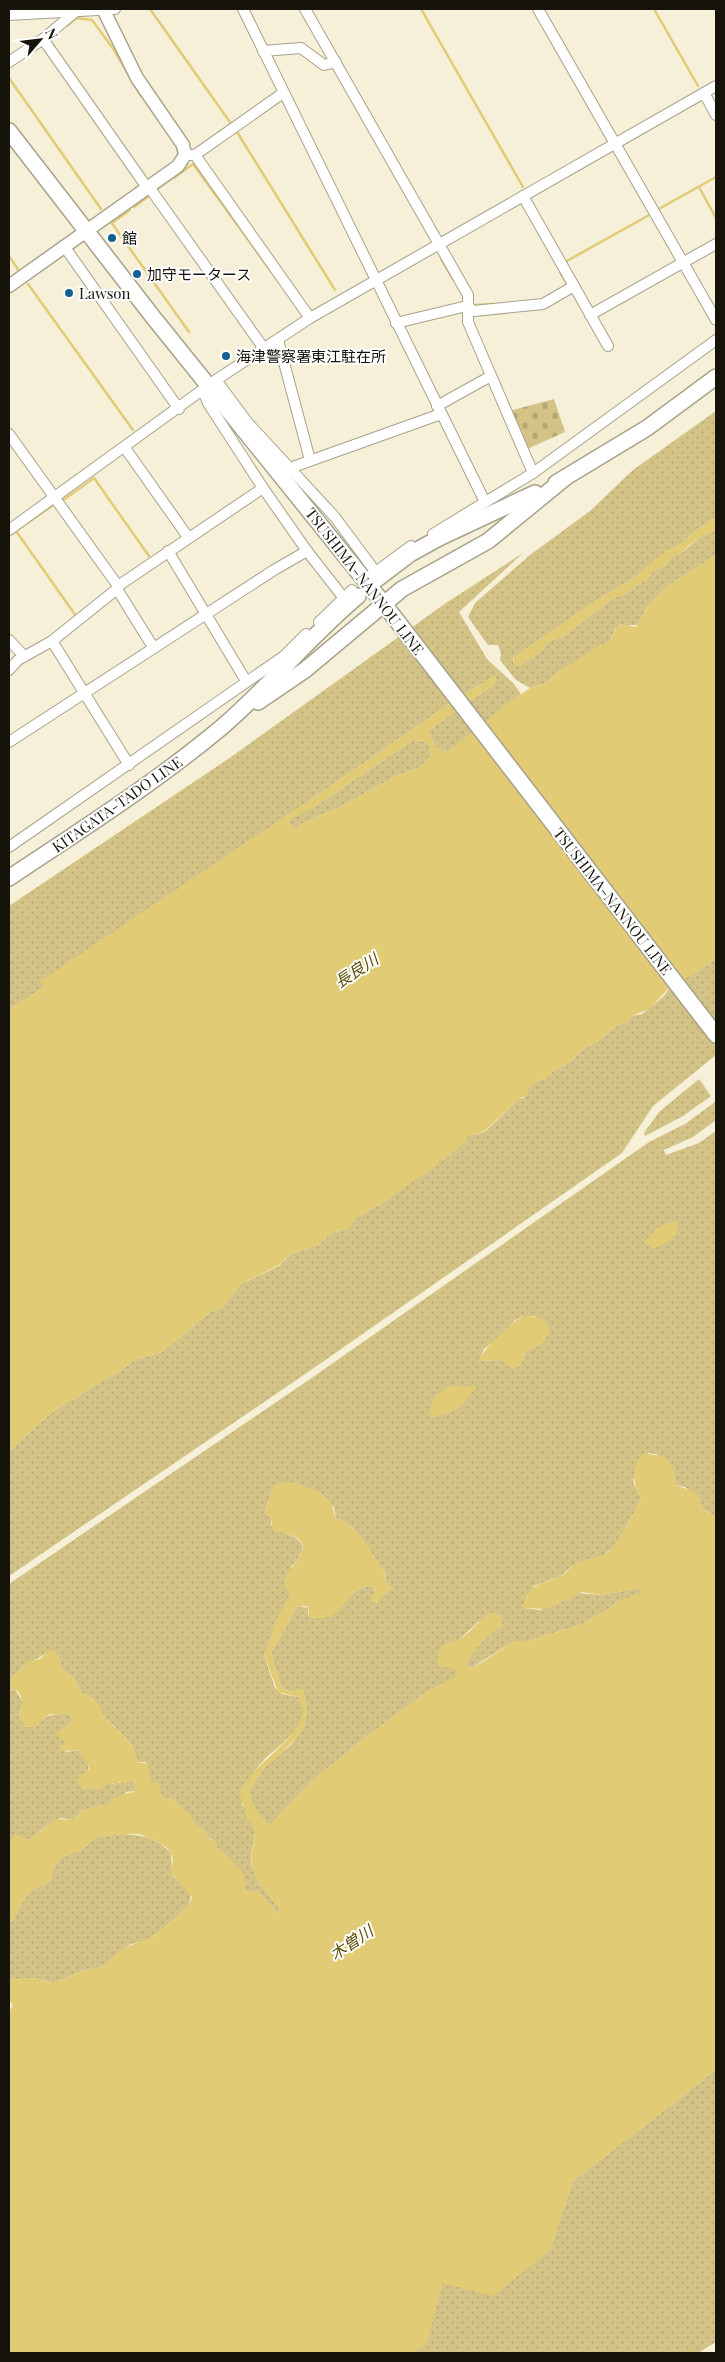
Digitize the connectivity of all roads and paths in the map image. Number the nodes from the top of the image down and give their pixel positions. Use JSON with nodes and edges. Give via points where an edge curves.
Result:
{"nodes":[{"id":1,"x":108,"y":9,"type":"edge"},
{"id":2,"x":243,"y":9,"type":"edge"},
{"id":3,"x":306,"y":9,"type":"edge"},
{"id":4,"x":538,"y":9,"type":"edge"},
{"id":5,"x":75,"y":12,"type":"junction"},
{"id":6,"x":9,"y":15,"type":"edge"},
{"id":7,"x":43,"y":39,"type":"junction"},
{"id":8,"x":263,"y":51,"type":"junction"},
{"id":9,"x":9,"y":62,"type":"edge"},
{"id":10,"x":336,"y":62,"type":"junction"},
{"id":11,"x":716,"y":86,"type":"edge"},
{"id":12,"x":283,"y":93,"type":"junction"},
{"id":13,"x":704,"y":93,"type":"junction"},
{"id":14,"x":716,"y":115,"type":"edge"},
{"id":15,"x":9,"y":131,"type":"edge"},
{"id":16,"x":616,"y":144,"type":"junction"},
{"id":17,"x":190,"y":155,"type":"junction"},
{"id":18,"x":148,"y":188,"type":"junction"},
{"id":19,"x":523,"y":196,"type":"junction"},
{"id":20,"x":86,"y":231,"type":"junction"},
{"id":21,"x":439,"y":244,"type":"junction"},
{"id":22,"x":716,"y":244,"type":"edge"},
{"id":23,"x":64,"y":246,"type":"junction"},
{"id":24,"x":683,"y":262,"type":"junction"},
{"id":25,"x":375,"y":281,"type":"junction"},
{"id":26,"x":9,"y":286,"type":"edge"},
{"id":27,"x":574,"y":286,"type":"junction"},
{"id":28,"x":468,"y":306,"type":"junction"},
{"id":29,"x":590,"y":315,"type":"junction"},
{"id":30,"x":310,"y":318,"type":"junction"},
{"id":31,"x":716,"y":320,"type":"edge"},
{"id":32,"x":396,"y":323,"type":"junction"},
{"id":33,"x":278,"y":340,"type":"junction"},
{"id":34,"x":716,"y":340,"type":"edge"},
{"id":35,"x":608,"y":346,"type":"dead end"},
{"id":36,"x":264,"y":350,"type":"junction"},
{"id":37,"x":491,"y":376,"type":"junction"},
{"id":38,"x":716,"y":377,"type":"edge"},
{"id":39,"x":210,"y":386,"type":"junction"},
{"id":40,"x":179,"y":409,"type":"junction"},
{"id":41,"x":439,"y":410,"type":"junction"},
{"id":42,"x":9,"y":434,"type":"edge"},
{"id":43,"x":125,"y":448,"type":"junction"},
{"id":44,"x":310,"y":460,"type":"junction"},
{"id":45,"x":290,"y":468,"type":"junction"},
{"id":46,"x":532,"y":473,"type":"junction"},
{"id":47,"x":565,"y":478,"type":"junction"},
{"id":48,"x":263,"y":488,"type":"junction"},
{"id":49,"x":54,"y":498,"type":"junction"},
{"id":50,"x":485,"y":502,"type":"junction"},
{"id":51,"x":9,"y":530,"type":"edge"},
{"id":52,"x":188,"y":537,"type":"junction"},
{"id":53,"x":168,"y":551,"type":"junction"},
{"id":54,"x":307,"y":551,"type":"junction"},
{"id":55,"x":372,"y":576,"type":"junction"},
{"id":56,"x":117,"y":588,"type":"junction"},
{"id":57,"x":351,"y":594,"type":"junction"},
{"id":58,"x":384,"y":604,"type":"junction"},
{"id":59,"x":206,"y":614,"type":"junction"},
{"id":60,"x":9,"y":640,"type":"edge"},
{"id":61,"x":52,"y":640,"type":"junction"},
{"id":62,"x":153,"y":647,"type":"junction"},
{"id":63,"x":24,"y":656,"type":"junction"},
{"id":64,"x":9,"y":670,"type":"edge"},
{"id":65,"x":246,"y":681,"type":"junction"},
{"id":66,"x":84,"y":693,"type":"junction"},
{"id":67,"x":223,"y":726,"type":"junction"},
{"id":68,"x":9,"y":742,"type":"edge"},
{"id":69,"x":129,"y":765,"type":"junction"},
{"id":70,"x":9,"y":847,"type":"edge"},
{"id":71,"x":9,"y":878,"type":"edge"},
{"id":72,"x":716,"y":1035,"type":"edge"}],
"edges":[{"from":1,"to":5,"type":"street"},
{"from":1,"to":17,"type":"street","via":[[137,78]]},
{"from":2,"to":8,"type":"street"},
{"from":3,"to":10,"type":"street"},
{"from":4,"to":16,"type":"street"},
{"from":5,"to":6,"type":"street"},
{"from":5,"to":7,"type":"street"},
{"from":7,"to":9,"type":"street"},
{"from":7,"to":18,"type":"street"},
{"from":8,"to":10,"type":"street","via":[[301,48],[324,65]]},
{"from":8,"to":12,"type":"street"},
{"from":10,"to":21,"type":"street"},
{"from":11,"to":13,"type":"street"},
{"from":12,"to":17,"type":"street"},
{"from":12,"to":25,"type":"street"},
{"from":13,"to":14,"type":"street"},
{"from":13,"to":16,"type":"street"},
{"from":15,"to":20,"type":"main road","name":"TSUSHIMA-NANNOU LINE"},
{"from":16,"to":19,"type":"street"},
{"from":16,"to":24,"type":"street"},
{"from":17,"to":18,"type":"street"},
{"from":17,"to":30,"type":"street"},
{"from":18,"to":20,"type":"street"},
{"from":18,"to":36,"type":"street"},
{"from":19,"to":21,"type":"street"},
{"from":19,"to":27,"type":"street"},
{"from":20,"to":23,"type":"street"},
{"from":20,"to":39,"type":"main road","name":"TSUSHIMA-NANNOU LINE"},
{"from":21,"to":25,"type":"street"},
{"from":21,"to":28,"type":"street","via":[[468,295]]},
{"from":22,"to":24,"type":"street"},
{"from":23,"to":26,"type":"street"},
{"from":23,"to":40,"type":"street"},
{"from":24,"to":29,"type":"street"},
{"from":24,"to":31,"type":"street"},
{"from":25,"to":30,"type":"street"},
{"from":25,"to":32,"type":"street"},
{"from":27,"to":28,"type":"street","via":[[544,304],[474,311]]},
{"from":27,"to":29,"type":"street"},
{"from":28,"to":32,"type":"street"},
{"from":28,"to":37,"type":"street","via":[[468,322]]},
{"from":29,"to":35,"type":"street"},
{"from":30,"to":33,"type":"street"},
{"from":32,"to":41,"type":"street"},
{"from":33,"to":36,"type":"street"},
{"from":33,"to":44,"type":"street"},
{"from":34,"to":46,"type":"street"},
{"from":36,"to":39,"type":"street"},
{"from":37,"to":41,"type":"street"},
{"from":37,"to":46,"type":"street"},
{"from":38,"to":47,"type":"main road","via":[[647,428]]},
{"from":39,"to":40,"type":"street"},
{"from":39,"to":45,"type":"street"},
{"from":39,"to":48,"type":"street"},
{"from":39,"to":58,"type":"main road","name":"TSUSHIMA-NANNOU LINE"},
{"from":40,"to":43,"type":"street"},
{"from":41,"to":44,"type":"street"},
{"from":41,"to":50,"type":"street"},
{"from":42,"to":49,"type":"street"},
{"from":43,"to":49,"type":"street"},
{"from":43,"to":52,"type":"street"},
{"from":44,"to":45,"type":"street"},
{"from":45,"to":55,"type":"street","via":[[334,516]]},
{"from":46,"to":50,"type":"street"},
{"from":47,"to":55,"type":"main road","via":[[439,538]]},
{"from":47,"to":58,"type":"main road","via":[[488,541],[402,589]]},
{"from":48,"to":52,"type":"street"},
{"from":48,"to":54,"type":"street"},
{"from":49,"to":51,"type":"street"},
{"from":49,"to":56,"type":"street"},
{"from":50,"to":55,"type":"street","via":[[400,552]]},
{"from":52,"to":53,"type":"street"},
{"from":53,"to":56,"type":"street"},
{"from":53,"to":59,"type":"street"},
{"from":54,"to":57,"type":"street"},
{"from":54,"to":59,"type":"street"},
{"from":56,"to":61,"type":"street"},
{"from":56,"to":62,"type":"street"},
{"from":57,"to":65,"type":"street","via":[[284,656]]},
{"from":57,"to":67,"type":"main road","via":[[279,673]]},
{"from":58,"to":67,"type":"main road","via":[[305,670]]},
{"from":58,"to":72,"type":"main road","name":"TSUSHIMA-NANNOU LINE"},
{"from":59,"to":62,"type":"street"},
{"from":59,"to":65,"type":"street"},
{"from":60,"to":63,"type":"street"},
{"from":61,"to":63,"type":"street"},
{"from":61,"to":66,"type":"street"},
{"from":62,"to":66,"type":"street"},
{"from":63,"to":64,"type":"street"},
{"from":65,"to":69,"type":"street"},
{"from":66,"to":68,"type":"street"},
{"from":66,"to":69,"type":"street"},
{"from":67,"to":71,"type":"main road","name":"KITAGATA-TADO LINE","via":[[166,771]]},
{"from":69,"to":70,"type":"street"}]}
